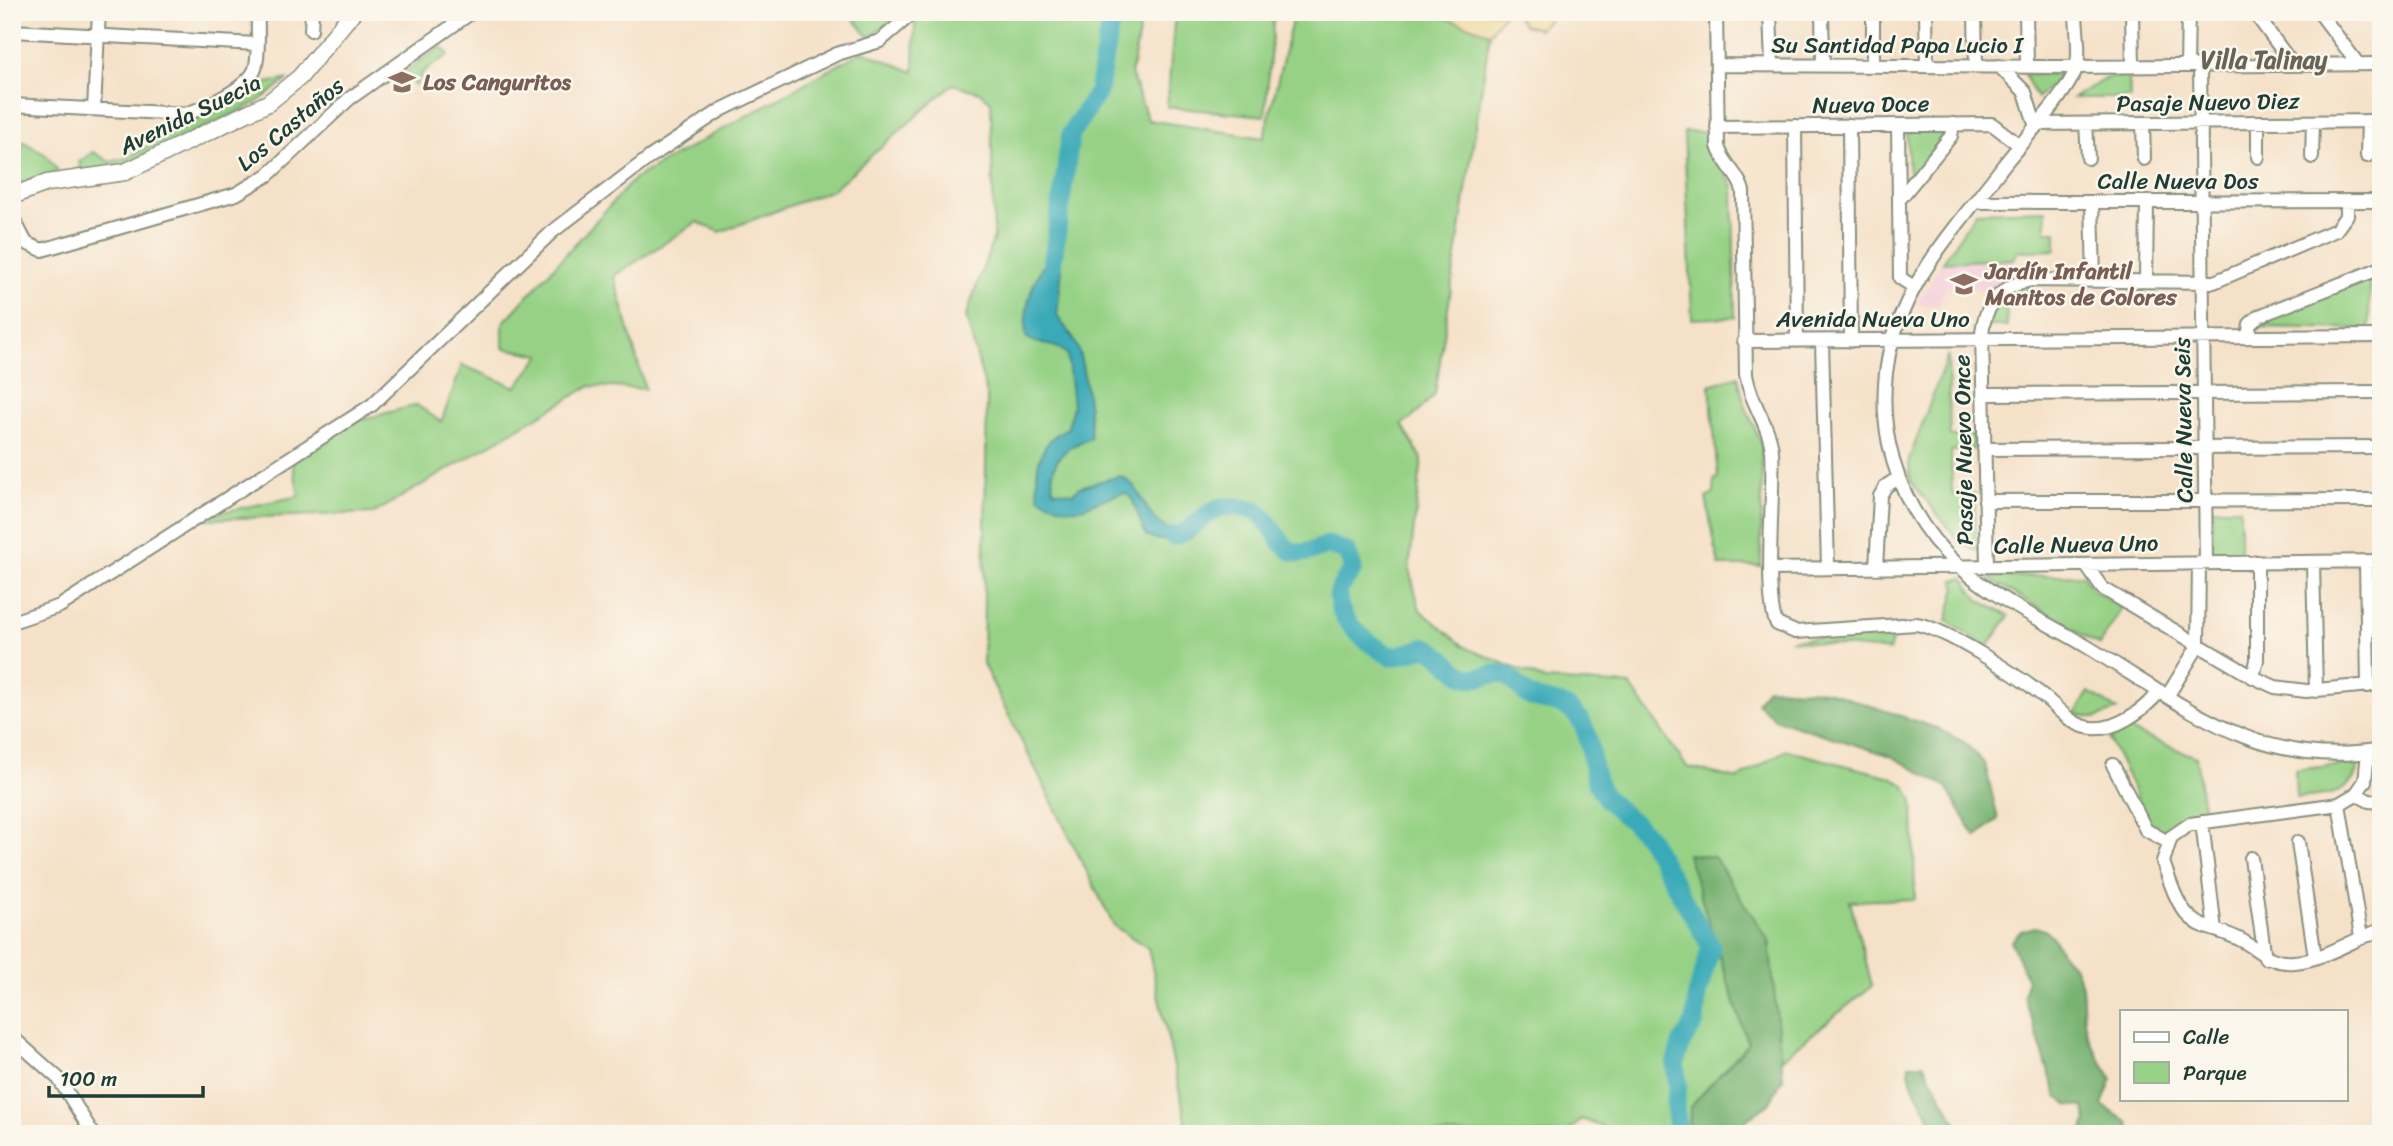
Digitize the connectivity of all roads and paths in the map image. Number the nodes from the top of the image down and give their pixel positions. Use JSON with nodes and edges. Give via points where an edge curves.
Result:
{"nodes":[{"id":1,"x":99,"y":12,"type":"edge"},
{"id":2,"x":258,"y":12,"type":"edge"},
{"id":3,"x":312,"y":12,"type":"edge"},
{"id":4,"x":353,"y":12,"type":"edge"},
{"id":5,"x":472,"y":12,"type":"edge"},
{"id":6,"x":914,"y":12,"type":"edge"},
{"id":7,"x":1716,"y":12,"type":"edge"},
{"id":8,"x":1770,"y":12,"type":"edge"},
{"id":9,"x":1822,"y":12,"type":"edge"},
{"id":10,"x":1873,"y":12,"type":"edge"},
{"id":11,"x":1926,"y":12,"type":"edge"},
{"id":12,"x":1975,"y":12,"type":"edge"},
{"id":13,"x":2026,"y":12,"type":"edge"},
{"id":14,"x":2076,"y":12,"type":"edge"},
{"id":15,"x":2132,"y":12,"type":"edge"},
{"id":16,"x":2188,"y":12,"type":"edge"},
{"id":17,"x":2253,"y":12,"type":"edge"},
{"id":18,"x":2319,"y":12,"type":"edge"},
{"id":19,"x":456,"y":15,"type":"edge"},
{"id":20,"x":311,"y":30,"type":"dead end"},
{"id":21,"x":12,"y":31,"type":"edge"},
{"id":22,"x":98,"y":37,"type":"junction"},
{"id":23,"x":257,"y":44,"type":"junction"},
{"id":24,"x":2358,"y":64,"type":"junction"},
{"id":25,"x":2381,"y":64,"type":"edge"},
{"id":26,"x":1717,"y":65,"type":"junction"},
{"id":27,"x":1772,"y":65,"type":"junction"},
{"id":28,"x":2293,"y":65,"type":"junction"},
{"id":29,"x":1823,"y":66,"type":"junction"},
{"id":30,"x":1873,"y":66,"type":"junction"},
{"id":31,"x":1927,"y":66,"type":"junction"},
{"id":32,"x":1976,"y":66,"type":"junction"},
{"id":33,"x":1998,"y":66,"type":"junction"},
{"id":34,"x":2027,"y":66,"type":"junction"},
{"id":35,"x":2133,"y":66,"type":"junction"},
{"id":36,"x":2194,"y":66,"type":"junction"},
{"id":37,"x":2077,"y":67,"type":"junction"},
{"id":38,"x":12,"y":105,"type":"edge"},
{"id":39,"x":94,"y":109,"type":"junction"},
{"id":40,"x":2374,"y":121,"type":"edge"},
{"id":41,"x":2201,"y":122,"type":"junction"},
{"id":42,"x":2258,"y":122,"type":"junction"},
{"id":43,"x":2313,"y":122,"type":"junction"},
{"id":44,"x":2143,"y":123,"type":"junction"},
{"id":45,"x":1953,"y":124,"type":"junction"},
{"id":46,"x":2035,"y":124,"type":"junction"},
{"id":47,"x":2087,"y":124,"type":"junction"},
{"id":48,"x":1849,"y":125,"type":"junction"},
{"id":49,"x":1898,"y":125,"type":"junction"},
{"id":50,"x":1795,"y":126,"type":"junction"},
{"id":51,"x":1717,"y":127,"type":"junction"},
{"id":52,"x":2019,"y":145,"type":"junction"},
{"id":53,"x":2367,"y":156,"type":"dead end"},
{"id":54,"x":2258,"y":157,"type":"dead end"},
{"id":55,"x":2312,"y":157,"type":"dead end"},
{"id":56,"x":2088,"y":158,"type":"dead end"},
{"id":57,"x":2144,"y":159,"type":"dead end"},
{"id":58,"x":12,"y":196,"type":"edge"},
{"id":59,"x":1899,"y":200,"type":"junction"},
{"id":60,"x":2347,"y":201,"type":"junction"},
{"id":61,"x":2381,"y":201,"type":"edge"},
{"id":62,"x":1975,"y":202,"type":"junction"},
{"id":63,"x":2092,"y":202,"type":"junction"},
{"id":64,"x":2147,"y":202,"type":"junction"},
{"id":65,"x":2202,"y":202,"type":"junction"},
{"id":66,"x":12,"y":216,"type":"edge"},
{"id":67,"x":2381,"y":268,"type":"edge"},
{"id":68,"x":2094,"y":279,"type":"junction"},
{"id":69,"x":2146,"y":280,"type":"junction"},
{"id":70,"x":2203,"y":282,"type":"junction"},
{"id":71,"x":1914,"y":287,"type":"junction"},
{"id":72,"x":2381,"y":336,"type":"edge"},
{"id":73,"x":2248,"y":337,"type":"junction"},
{"id":74,"x":2203,"y":338,"type":"junction"},
{"id":75,"x":1892,"y":340,"type":"junction"},
{"id":76,"x":1982,"y":340,"type":"junction"},
{"id":77,"x":1744,"y":341,"type":"junction"},
{"id":78,"x":1797,"y":341,"type":"junction"},
{"id":79,"x":1822,"y":341,"type":"junction"},
{"id":80,"x":1851,"y":341,"type":"junction"},
{"id":81,"x":2381,"y":392,"type":"edge"},
{"id":82,"x":2204,"y":393,"type":"junction"},
{"id":83,"x":1983,"y":394,"type":"junction"},
{"id":84,"x":2381,"y":447,"type":"edge"},
{"id":85,"x":2204,"y":448,"type":"junction"},
{"id":86,"x":1984,"y":449,"type":"junction"},
{"id":87,"x":1898,"y":478,"type":"junction"},
{"id":88,"x":2205,"y":500,"type":"junction"},
{"id":89,"x":2381,"y":500,"type":"edge"},
{"id":90,"x":1985,"y":501,"type":"junction"},
{"id":91,"x":2366,"y":561,"type":"junction"},
{"id":92,"x":2381,"y":561,"type":"edge"},
{"id":93,"x":2257,"y":562,"type":"junction"},
{"id":94,"x":2313,"y":562,"type":"junction"},
{"id":95,"x":2202,"y":563,"type":"junction"},
{"id":96,"x":2086,"y":565,"type":"junction"},
{"id":97,"x":1987,"y":566,"type":"junction"},
{"id":98,"x":1959,"y":567,"type":"junction"},
{"id":99,"x":1828,"y":568,"type":"junction"},
{"id":100,"x":1876,"y":568,"type":"junction"},
{"id":101,"x":1771,"y":569,"type":"junction"},
{"id":102,"x":12,"y":622,"type":"edge"},
{"id":103,"x":2198,"y":646,"type":"junction"},
{"id":104,"x":2253,"y":677,"type":"junction"},
{"id":105,"x":2374,"y":685,"type":"edge"},
{"id":106,"x":2316,"y":691,"type":"junction"},
{"id":107,"x":2164,"y":693,"type":"junction"},
{"id":108,"x":2374,"y":751,"type":"edge"},
{"id":109,"x":2113,"y":765,"type":"dead end"},
{"id":110,"x":2356,"y":794,"type":"junction"},
{"id":111,"x":2381,"y":802,"type":"edge"},
{"id":112,"x":2339,"y":804,"type":"junction"},
{"id":113,"x":2202,"y":822,"type":"junction"},
{"id":114,"x":2168,"y":842,"type":"junction"},
{"id":115,"x":2298,"y":842,"type":"dead end"},
{"id":116,"x":2251,"y":858,"type":"dead end"},
{"id":117,"x":2215,"y":930,"type":"junction"},
{"id":118,"x":2381,"y":930,"type":"edge"},
{"id":119,"x":2361,"y":937,"type":"junction"},
{"id":120,"x":2315,"y":957,"type":"junction"},
{"id":121,"x":2265,"y":958,"type":"junction"},
{"id":122,"x":12,"y":1037,"type":"edge"},
{"id":123,"x":93,"y":1134,"type":"edge"}],
"edges":[{"from":1,"to":22,"type":"street"},
{"from":2,"to":23,"type":"street"},
{"from":3,"to":20,"type":"street"},
{"from":4,"to":58,"type":"main road","name":"Avenida Suecia","via":[[300,78],[262,106],[125,172],[47,183]]},
{"from":5,"to":19,"type":"street","name":"Los Castaños"},
{"from":6,"to":102,"type":"street","via":[[880,41],[837,54],[722,110],[650,157],[552,232],[372,405],[60,606]]},
{"from":7,"to":26,"type":"street"},
{"from":8,"to":27,"type":"street"},
{"from":9,"to":29,"type":"street"},
{"from":10,"to":30,"type":"street"},
{"from":11,"to":31,"type":"street"},
{"from":12,"to":32,"type":"street"},
{"from":13,"to":34,"type":"street"},
{"from":14,"to":37,"type":"street"},
{"from":15,"to":35,"type":"street"},
{"from":16,"to":36,"type":"street","name":"Calle Nueva Seis"},
{"from":17,"to":28,"type":"street"},
{"from":18,"to":24,"type":"street"},
{"from":19,"to":66,"type":"street","name":"Los Castaños","via":[[349,99],[268,175],[236,194],[42,250],[26,243]]},
{"from":21,"to":22,"type":"street"},
{"from":22,"to":23,"type":"street"},
{"from":22,"to":39,"type":"street"},
{"from":23,"to":39,"type":"street","via":[[255,69],[246,82],[202,109],[185,114]]},
{"from":24,"to":25,"type":"street","name":"Su Santidad Papa Lucio I"},
{"from":24,"to":28,"type":"street","name":"Su Santidad Papa Lucio I"},
{"from":26,"to":27,"type":"street","name":"Su Santidad Papa Lucio I"},
{"from":26,"to":51,"type":"street"},
{"from":27,"to":29,"type":"street","name":"Su Santidad Papa Lucio I"},
{"from":28,"to":36,"type":"street","name":"Su Santidad Papa Lucio I"},
{"from":29,"to":30,"type":"street","name":"Su Santidad Papa Lucio I"},
{"from":30,"to":31,"type":"street","name":"Su Santidad Papa Lucio I"},
{"from":31,"to":32,"type":"street","name":"Su Santidad Papa Lucio I"},
{"from":32,"to":33,"type":"street","name":"Su Santidad Papa Lucio I"},
{"from":33,"to":34,"type":"street","name":"Su Santidad Papa Lucio I"},
{"from":33,"to":46,"type":"street","via":[[2025,92]]},
{"from":34,"to":37,"type":"street","name":"Su Santidad Papa Lucio I"},
{"from":35,"to":36,"type":"street","name":"Su Santidad Papa Lucio I"},
{"from":35,"to":37,"type":"street","name":"Su Santidad Papa Lucio I"},
{"from":36,"to":41,"type":"street","name":"Calle Nueva Seis"},
{"from":37,"to":46,"type":"street","via":[[2063,93]]},
{"from":38,"to":39,"type":"street"},
{"from":40,"to":43,"type":"street","name":"Pasaje Nuevo Diez"},
{"from":40,"to":53,"type":"street"},
{"from":41,"to":42,"type":"street","name":"Pasaje Nuevo Diez"},
{"from":41,"to":44,"type":"street","name":"Pasaje Nuevo Diez"},
{"from":41,"to":65,"type":"street","name":"Calle Nueva Seis"},
{"from":42,"to":43,"type":"street","name":"Pasaje Nuevo Diez"},
{"from":42,"to":54,"type":"street"},
{"from":43,"to":55,"type":"street"},
{"from":44,"to":47,"type":"street","name":"Pasaje Nuevo Diez"},
{"from":44,"to":57,"type":"street"},
{"from":45,"to":49,"type":"street","name":"Nueva Doce"},
{"from":45,"to":52,"type":"street","name":"Nueva Doce","via":[[1992,124]]},
{"from":45,"to":59,"type":"street","via":[[1951,136]]},
{"from":46,"to":47,"type":"street","name":"Pasaje Nuevo Diez"},
{"from":46,"to":52,"type":"street"},
{"from":47,"to":56,"type":"street"},
{"from":48,"to":49,"type":"street","name":"Nueva Doce"},
{"from":48,"to":50,"type":"street","name":"Nueva Doce"},
{"from":48,"to":80,"type":"street"},
{"from":49,"to":59,"type":"street"},
{"from":50,"to":51,"type":"street","name":"Nueva Doce"},
{"from":50,"to":78,"type":"street"},
{"from":51,"to":77,"type":"street","via":[[1720,153],[1743,191]]},
{"from":52,"to":62,"type":"street"},
{"from":59,"to":71,"type":"street","via":[[1900,278]]},
{"from":60,"to":61,"type":"street","name":"Calle Nueva Dos"},
{"from":60,"to":65,"type":"street","name":"Calle Nueva Dos"},
{"from":60,"to":70,"type":"street","name":"Pasaje Nuevo Once","via":[[2347,215],[2336,230],[2214,282]]},
{"from":62,"to":63,"type":"street","name":"Calle Nueva Dos"},
{"from":62,"to":71,"type":"street"},
{"from":63,"to":64,"type":"street","name":"Calle Nueva Dos"},
{"from":63,"to":68,"type":"street"},
{"from":64,"to":65,"type":"street","name":"Calle Nueva Dos"},
{"from":64,"to":69,"type":"street"},
{"from":65,"to":70,"type":"street","name":"Calle Nueva Seis"},
{"from":67,"to":73,"type":"street","via":[[2259,316],[2250,324]]},
{"from":68,"to":69,"type":"street","name":"Pasaje Nuevo Once"},
{"from":68,"to":76,"type":"street","name":"Pasaje Nuevo Once","via":[[2031,280],[2009,287],[1986,313]]},
{"from":69,"to":70,"type":"street","name":"Pasaje Nuevo Once"},
{"from":70,"to":74,"type":"street","name":"Calle Nueva Seis"},
{"from":71,"to":75,"type":"street"},
{"from":72,"to":73,"type":"street","name":"Avenida Nueva Uno"},
{"from":73,"to":74,"type":"street","name":"Avenida Nueva Uno"},
{"from":74,"to":76,"type":"street","name":"Avenida Nueva Uno"},
{"from":74,"to":82,"type":"street","name":"Calle Nueva Seis"},
{"from":75,"to":76,"type":"street","name":"Avenida Nueva Uno"},
{"from":75,"to":80,"type":"street","name":"Avenida Nueva Uno"},
{"from":75,"to":87,"type":"street","via":[[1885,416]]},
{"from":76,"to":83,"type":"street","name":"Pasaje Nuevo Once"},
{"from":77,"to":78,"type":"street","name":"Avenida Nueva Uno"},
{"from":77,"to":101,"type":"street","via":[[1748,387],[1772,446]]},
{"from":78,"to":79,"type":"street","name":"Avenida Nueva Uno"},
{"from":79,"to":80,"type":"street","name":"Avenida Nueva Uno"},
{"from":79,"to":99,"type":"street"},
{"from":81,"to":82,"type":"street"},
{"from":82,"to":83,"type":"street"},
{"from":82,"to":85,"type":"street","name":"Calle Nueva Seis"},
{"from":83,"to":86,"type":"street","name":"Pasaje Nuevo Once"},
{"from":84,"to":85,"type":"street"},
{"from":85,"to":86,"type":"street"},
{"from":85,"to":88,"type":"street","name":"Calle Nueva Seis"},
{"from":86,"to":90,"type":"street","name":"Pasaje Nuevo Once"},
{"from":87,"to":98,"type":"street","via":[[1923,526]]},
{"from":87,"to":100,"type":"street","via":[[1880,496]]},
{"from":88,"to":89,"type":"street"},
{"from":88,"to":90,"type":"street"},
{"from":88,"to":95,"type":"street","name":"Calle Nueva Seis"},
{"from":90,"to":97,"type":"street","name":"Pasaje Nuevo Once"},
{"from":91,"to":92,"type":"street","name":"Calle Nueva Uno"},
{"from":91,"to":94,"type":"street","name":"Calle Nueva Uno"},
{"from":91,"to":105,"type":"street"},
{"from":93,"to":94,"type":"street","name":"Calle Nueva Uno"},
{"from":93,"to":95,"type":"street","name":"Calle Nueva Uno"},
{"from":93,"to":104,"type":"street"},
{"from":94,"to":106,"type":"street"},
{"from":95,"to":96,"type":"street","name":"Calle Nueva Uno"},
{"from":95,"to":103,"type":"street","name":"Calle Nueva Seis"},
{"from":96,"to":97,"type":"street","name":"Calle Nueva Uno"},
{"from":96,"to":103,"type":"street","via":[[2102,588]]},
{"from":97,"to":98,"type":"street","name":"Calle Nueva Uno"},
{"from":98,"to":100,"type":"street","name":"Calle Nueva Uno"},
{"from":98,"to":107,"type":"street","via":[[2004,600]]},
{"from":99,"to":100,"type":"street","name":"Calle Nueva Uno"},
{"from":99,"to":101,"type":"street","name":"Calle Nueva Uno"},
{"from":101,"to":107,"type":"street","via":[[1773,615],[1785,630],[1916,624],[1935,628],[2026,683],[2074,723],[2086,727],[2100,728],[2130,717]]},
{"from":103,"to":104,"type":"street"},
{"from":103,"to":107,"type":"street"},
{"from":104,"to":106,"type":"street","via":[[2285,689]]},
{"from":105,"to":106,"type":"street"},
{"from":107,"to":108,"type":"street","via":[[2221,728],[2268,747],[2322,755]]},
{"from":108,"to":110,"type":"street"},
{"from":109,"to":114,"type":"street","via":[[2146,830]]},
{"from":110,"to":111,"type":"street"},
{"from":110,"to":112,"type":"street"},
{"from":112,"to":113,"type":"street"},
{"from":112,"to":119,"type":"street"},
{"from":113,"to":114,"type":"street","via":[[2185,826]]},
{"from":113,"to":117,"type":"street"},
{"from":114,"to":117,"type":"street","via":[[2163,862],[2179,905],[2194,921]]},
{"from":115,"to":120,"type":"street"},
{"from":116,"to":121,"type":"street"},
{"from":117,"to":121,"type":"street","via":[[2241,940]]},
{"from":118,"to":119,"type":"street"},
{"from":119,"to":120,"type":"street"},
{"from":120,"to":121,"type":"street","via":[[2295,962]]},
{"from":122,"to":123,"type":"street","via":[[60,1079]]}]}
